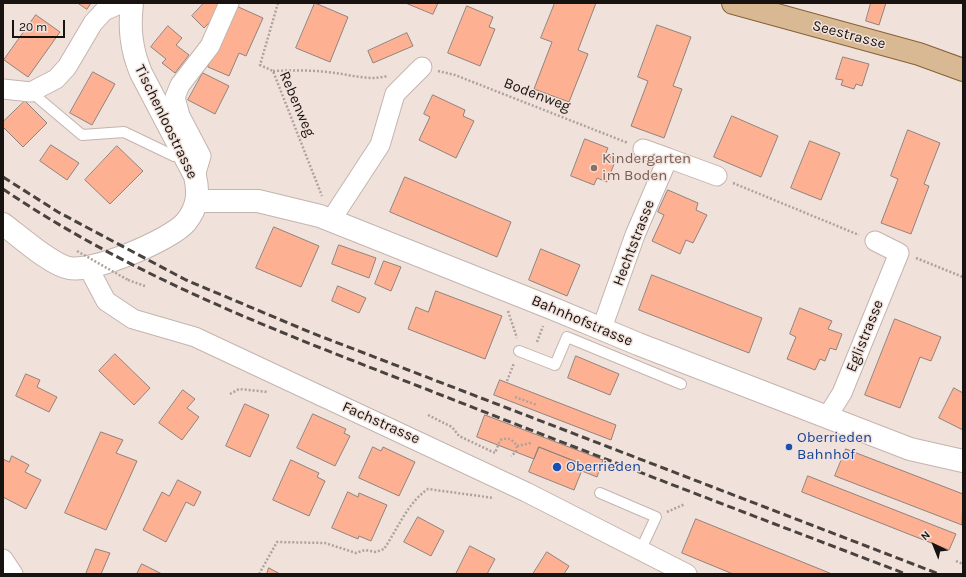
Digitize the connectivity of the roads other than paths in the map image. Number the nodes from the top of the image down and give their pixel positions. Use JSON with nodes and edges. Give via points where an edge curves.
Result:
{"nodes":[{"id":1,"x":122,"y":3,"type":"edge"},
{"id":2,"x":132,"y":3,"type":"edge"},
{"id":3,"x":230,"y":3,"type":"edge"},
{"id":4,"x":733,"y":3,"type":"edge"},
{"id":5,"x":422,"y":67,"type":"road end"},
{"id":6,"x":963,"y":70,"type":"edge"},
{"id":7,"x":3,"y":89,"type":"edge"},
{"id":8,"x":31,"y":92,"type":"junction"},
{"id":9,"x":643,"y":149,"type":"road end"},
{"id":10,"x":183,"y":152,"type":"junction"},
{"id":11,"x":668,"y":158,"type":"junction"},
{"id":12,"x":195,"y":176,"type":"junction"},
{"id":13,"x":717,"y":176,"type":"road end"},
{"id":14,"x":197,"y":201,"type":"junction"},
{"id":15,"x":331,"y":220,"type":"junction"},
{"id":16,"x":3,"y":224,"type":"edge"},
{"id":17,"x":875,"y":241,"type":"road end"},
{"id":18,"x":82,"y":259,"type":"junction"},
{"id":19,"x":602,"y":328,"type":"junction"},
{"id":20,"x":519,"y":351,"type":"dead end"},
{"id":21,"x":681,"y":384,"type":"dead end"},
{"id":22,"x":827,"y":417,"type":"junction"},
{"id":23,"x":963,"y":461,"type":"edge"},
{"id":24,"x":600,"y":493,"type":"dead end"},
{"id":25,"x":641,"y":549,"type":"junction"},
{"id":26,"x":3,"y":559,"type":"edge"},
{"id":27,"x":13,"y":574,"type":"edge"},
{"id":28,"x":687,"y":574,"type":"edge"}],
"edges":[{"from":1,"to":8,"type":"street","via":[[104,11],[93,23],[67,67],[56,79]]},
{"from":2,"to":10,"type":"street","name":"Tischenloostrasse","via":[[130,21],[134,56]]},
{"from":3,"to":12,"type":"street","via":[[210,46],[180,85],[175,97],[180,116],[200,156]]},
{"from":4,"to":6,"type":"main road","name":"Seestrasse","via":[[919,54]]},
{"from":5,"to":15,"type":"street","via":[[395,94],[380,144]]},
{"from":7,"to":8,"type":"street"},
{"from":8,"to":10,"type":"lane","via":[[82,135],[124,132],[174,156]]},
{"from":9,"to":11,"type":"street"},
{"from":10,"to":12,"type":"street","name":"Tischenloostrasse"},
{"from":11,"to":13,"type":"street"},
{"from":11,"to":19,"type":"street","name":"Hechtstrasse","via":[[635,235]]},
{"from":12,"to":14,"type":"street","name":"Tischenloostrasse","via":[[198,187]]},
{"from":14,"to":15,"type":"street","name":"Bahnhofstrasse","via":[[258,201]]},
{"from":14,"to":18,"type":"street","name":"Tischenloostrasse","via":[[186,221],[178,230],[166,237],[126,255]]},
{"from":15,"to":19,"type":"street","name":"Bahnhofstrasse"},
{"from":16,"to":18,"type":"street","name":"Tischenloostrasse","via":[[57,264],[68,268]]},
{"from":17,"to":22,"type":"street","name":"Eglistrasse","via":[[905,255],[842,393]]},
{"from":18,"to":25,"type":"street","name":"Fachstrasse","via":[[106,301],[133,319],[195,337],[422,441]]},
{"from":19,"to":22,"type":"street","name":"Bahnhofstrasse"},
{"from":20,"to":21,"type":"lane","via":[[555,366],[567,337]]},
{"from":22,"to":23,"type":"street","name":"Bahnhofstrasse","via":[[910,449]]},
{"from":24,"to":25,"type":"lane","via":[[656,517]]},
{"from":25,"to":28,"type":"street","name":"Fachstrasse"},
{"from":26,"to":27,"type":"street"}]}
